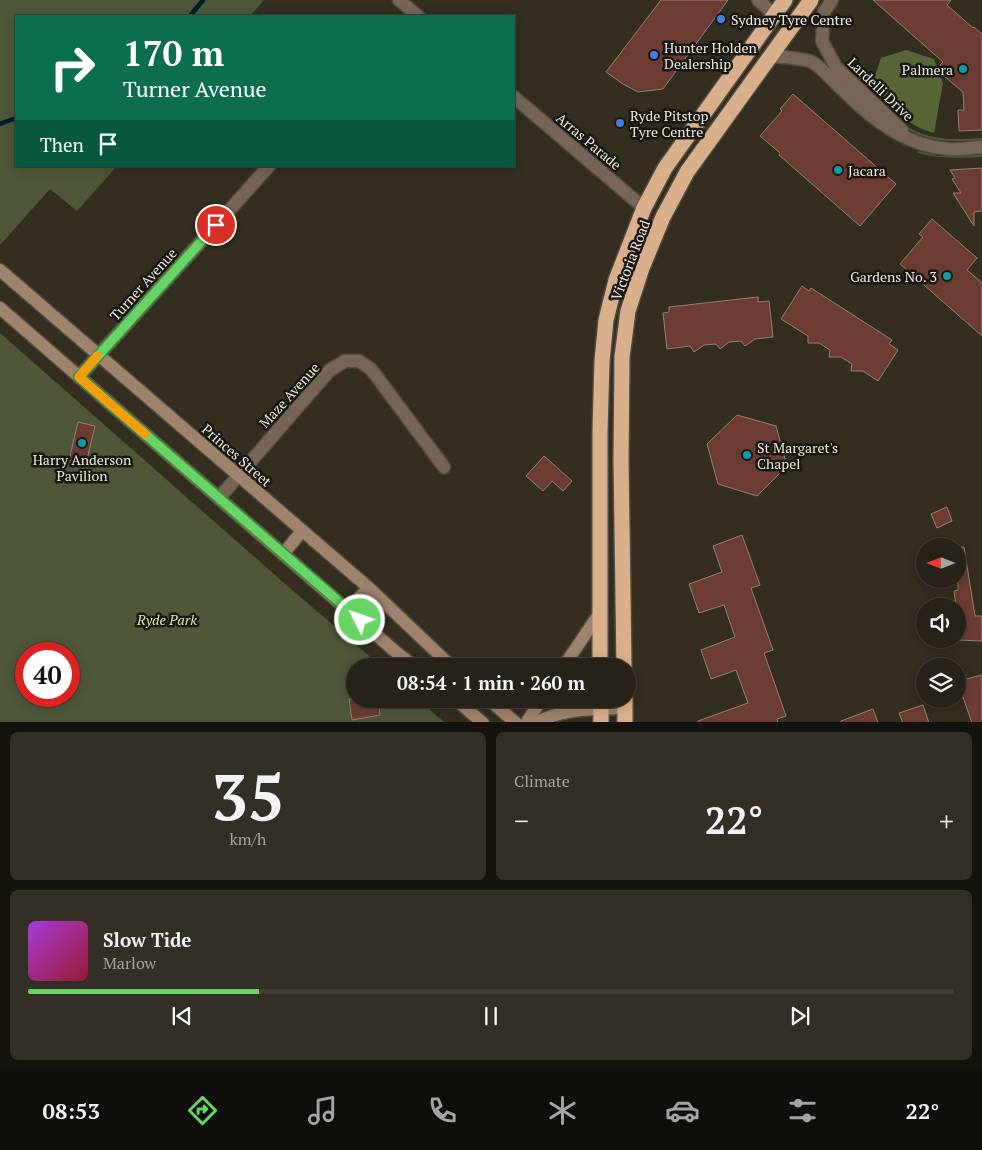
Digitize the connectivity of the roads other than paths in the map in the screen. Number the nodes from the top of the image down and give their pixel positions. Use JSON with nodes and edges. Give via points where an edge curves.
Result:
{"nodes":[{"id":1,"x":399,"y":0,"type":"edge"},
{"id":2,"x":758,"y":0,"type":"edge"},
{"id":3,"x":785,"y":0,"type":"edge"},
{"id":4,"x":811,"y":0,"type":"edge"},
{"id":5,"x":832,"y":0,"type":"edge"},
{"id":6,"x":412,"y":14,"type":"edge"},
{"id":7,"x":775,"y":15,"type":"junction"},
{"id":8,"x":771,"y":56,"type":"junction"},
{"id":9,"x":515,"y":98,"type":"edge"},
{"id":10,"x":914,"y":142,"type":"junction"},
{"id":11,"x":982,"y":148,"type":"edge"},
{"id":12,"x":268,"y":167,"type":"edge"},
{"id":13,"x":644,"y":208,"type":"junction"},
{"id":14,"x":0,"y":270,"type":"edge"},
{"id":15,"x":0,"y":308,"type":"edge"},
{"id":16,"x":98,"y":355,"type":"junction"},
{"id":17,"x":79,"y":377,"type":"junction"},
{"id":18,"x":444,"y":467,"type":"dead end"},
{"id":19,"x":238,"y":475,"type":"junction"},
{"id":20,"x":219,"y":498,"type":"junction"},
{"id":21,"x":302,"y":531,"type":"junction"},
{"id":22,"x":283,"y":554,"type":"junction"},
{"id":23,"x":369,"y":588,"type":"junction"},
{"id":24,"x":348,"y":610,"type":"junction"},
{"id":25,"x":600,"y":614,"type":"junction"},
{"id":26,"x":405,"y":658,"type":"edge"},
{"id":27,"x":443,"y":658,"type":"edge"},
{"id":28,"x":570,"y":658,"type":"edge"},
{"id":29,"x":600,"y":658,"type":"edge"},
{"id":30,"x":624,"y":658,"type":"edge"},
{"id":31,"x":466,"y":708,"type":"edge"},
{"id":32,"x":499,"y":708,"type":"edge"},
{"id":33,"x":536,"y":708,"type":"edge"},
{"id":34,"x":601,"y":710,"type":"edge"},
{"id":35,"x":625,"y":710,"type":"edge"},
{"id":36,"x":484,"y":722,"type":"edge"},
{"id":37,"x":516,"y":722,"type":"edge"},
{"id":38,"x":526,"y":722,"type":"edge"},
{"id":39,"x":535,"y":722,"type":"edge"}],
"edges":[{"from":1,"to":6,"type":"street"},
{"from":2,"to":7,"type":"street"},
{"from":3,"to":7,"type":"highway","name":"Victoria Road"},
{"from":4,"to":8,"type":"highway","name":"Victoria Road"},
{"from":5,"to":10,"type":"street","name":"Lardelli Drive","via":[[824,12],[822,41],[836,67]]},
{"from":7,"to":13,"type":"highway","name":"Victoria Road","via":[[665,168]]},
{"from":8,"to":10,"type":"street","name":"Lardelli Drive","via":[[814,62],[860,107],[890,130]]},
{"from":8,"to":30,"type":"highway","name":"Victoria Road","via":[[687,172],[663,217],[628,311],[622,357]]},
{"from":9,"to":13,"type":"street","name":"Arras Parade"},
{"from":10,"to":11,"type":"street","name":"Lardelli Drive","via":[[949,149]]},
{"from":12,"to":16,"type":"street","name":"Turner Avenue"},
{"from":13,"to":25,"type":"highway","name":"Victoria Road","via":[[616,280],[606,320],[600,431]]},
{"from":14,"to":16,"type":"street","name":"Princes Street"},
{"from":15,"to":17,"type":"street"},
{"from":16,"to":17,"type":"street","name":"Turner Avenue"},
{"from":16,"to":19,"type":"street","name":"Princes Street"},
{"from":17,"to":20,"type":"street"},
{"from":18,"to":19,"type":"street","name":"Maze Avenue","via":[[371,369],[359,361],[345,360],[330,370]]},
{"from":19,"to":20,"type":"street","name":"Maze Avenue"},
{"from":19,"to":21,"type":"street","name":"Princes Street"},
{"from":20,"to":22,"type":"street"},
{"from":21,"to":22,"type":"street"},
{"from":21,"to":23,"type":"street","name":"Princes Street"},
{"from":22,"to":24,"type":"street"},
{"from":23,"to":24,"type":"street"},
{"from":23,"to":27,"type":"street","name":"Princes Street"},
{"from":24,"to":26,"type":"street"},
{"from":25,"to":28,"type":"street"},
{"from":25,"to":29,"type":"highway","name":"Victoria Road"},
{"from":31,"to":36,"type":"street"},
{"from":32,"to":37,"type":"street"},
{"from":33,"to":38,"type":"street"},
{"from":34,"to":35,"type":"street"},
{"from":34,"to":39,"type":"street","via":[[561,712]]}]}
